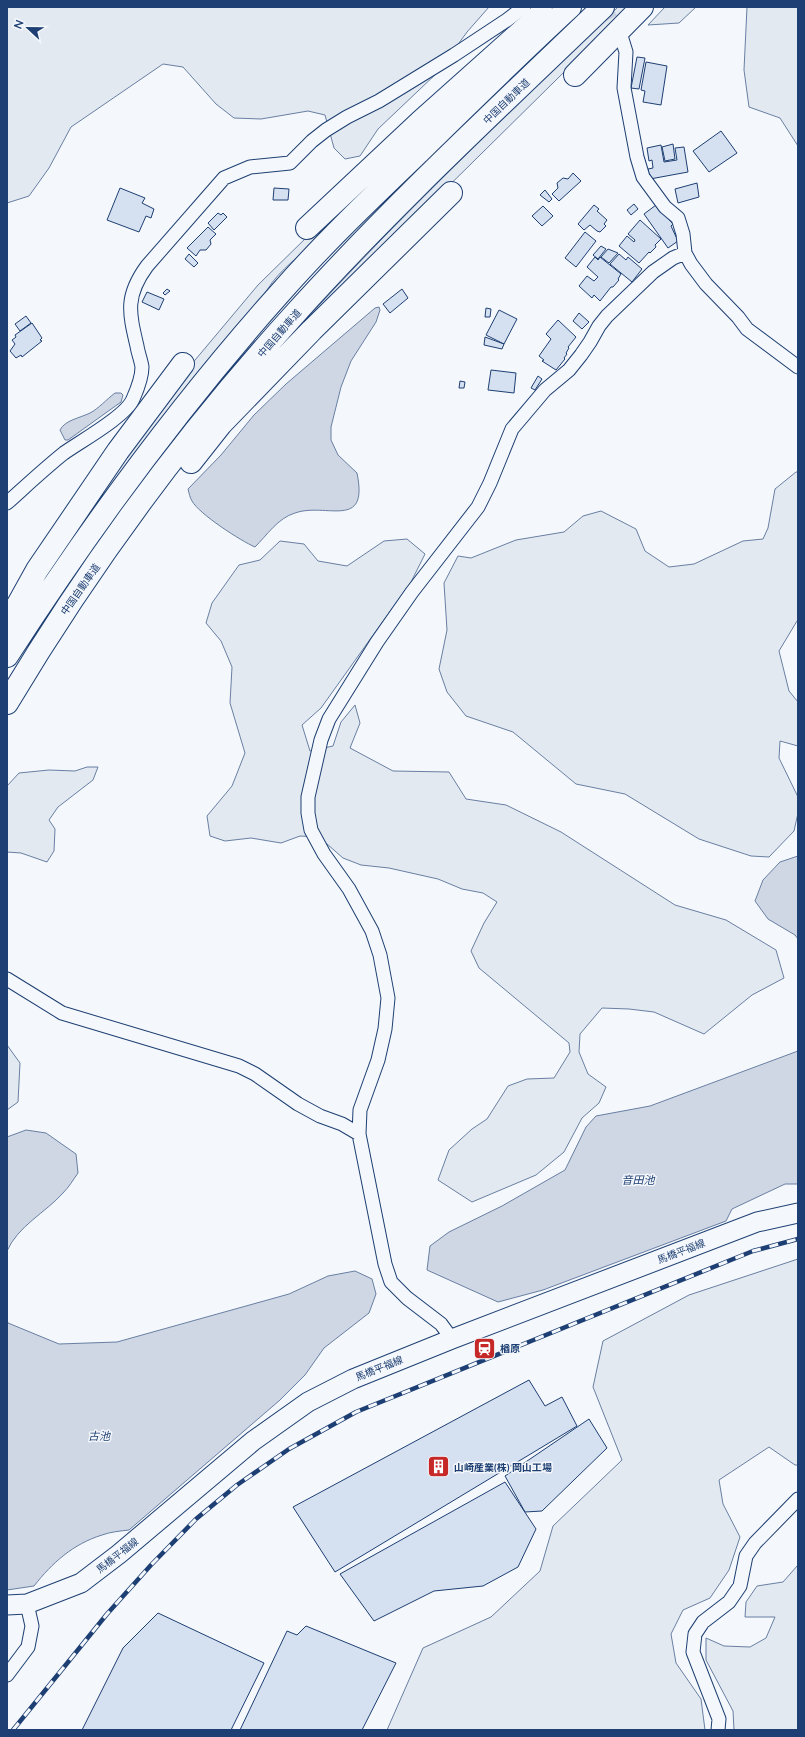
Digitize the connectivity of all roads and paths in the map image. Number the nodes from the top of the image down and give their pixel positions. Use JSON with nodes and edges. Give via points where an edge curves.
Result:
{"nodes":[{"id":1,"x":524,"y":7,"type":"edge"},
{"id":2,"x":549,"y":7,"type":"edge"},
{"id":3,"x":570,"y":7,"type":"edge"},
{"id":4,"x":603,"y":7,"type":"edge"},
{"id":5,"x":642,"y":7,"type":"edge"},
{"id":6,"x":622,"y":39,"type":"tunnel mouth"},
{"id":7,"x":575,"y":75,"type":"dead end"},
{"id":8,"x":451,"y":193,"type":"dead end"},
{"id":9,"x":307,"y":228,"type":"dead end"},
{"id":10,"x":685,"y":253,"type":"junction"},
{"id":11,"x":183,"y":364,"type":"dead end"},
{"id":12,"x":798,"y":367,"type":"edge"},
{"id":13,"x":7,"y":503,"type":"edge"},
{"id":14,"x":7,"y":624,"type":"edge"},
{"id":15,"x":48,"y":635,"type":"junction"},
{"id":16,"x":7,"y":656,"type":"edge"},
{"id":17,"x":7,"y":703,"type":"edge"},
{"id":18,"x":7,"y":979,"type":"edge"},
{"id":19,"x":359,"y":1134,"type":"junction"},
{"id":20,"x":798,"y":1213,"type":"edge"},
{"id":21,"x":452,"y":1339,"type":"junction"},
{"id":22,"x":798,"y":1499,"type":"edge"},
{"id":23,"x":27,"y":1604,"type":"junction"},
{"id":24,"x":7,"y":1605,"type":"edge"},
{"id":25,"x":7,"y":1675,"type":"edge"},
{"id":26,"x":718,"y":1730,"type":"edge"}],
"edges":[{"from":1,"to":13,"type":"street","via":[[436,66],[326,130],[312,140],[290,163],[250,167],[224,178],[140,275],[130,304],[142,368],[133,401],[122,412],[65,453]]},
{"from":2,"to":9,"type":"highway","via":[[420,122]]},
{"from":3,"to":16,"type":"highway","via":[[355,214],[281,292],[205,381],[130,477]]},
{"from":4,"to":15,"type":"highway","name":"中国自動車道","via":[[399,206],[292,317],[199,427],[125,524]]},
{"from":5,"to":7,"type":"highway"},
{"from":6,"to":10,"type":"street","via":[[626,52],[624,88],[637,158],[643,177],[665,207],[678,218]]},
{"from":8,"to":15,"type":"highway","via":[[221,424],[83,597]]},
{"from":10,"to":12,"type":"street","via":[[706,284],[747,329]]},
{"from":10,"to":19,"type":"street","via":[[653,272],[607,316],[569,370],[545,390],[512,429],[478,507],[377,642],[329,719],[321,740],[308,797],[311,830],[324,854],[349,889],[372,931],[380,955],[388,998],[378,1060],[360,1110]]},
{"from":11,"to":14,"type":"highway","via":[[118,451],[46,556]]},
{"from":15,"to":17,"type":"highway","name":"中国自動車道"},
{"from":18,"to":19,"type":"street","via":[[62,1013],[239,1066],[277,1088],[298,1104]]},
{"from":19,"to":21,"type":"street","via":[[385,1264],[391,1282],[406,1298],[440,1324]]},
{"from":20,"to":21,"type":"main road","name":"馬橋平福線","via":[[757,1222]]},
{"from":21,"to":23,"type":"main road","name":"馬橋平福線","via":[[353,1379],[308,1402],[254,1442],[120,1554],[81,1582]]},
{"from":22,"to":26,"type":"street","via":[[755,1543],[746,1556],[740,1586],[730,1602],[703,1622],[695,1634],[693,1652],[720,1719]]},
{"from":23,"to":24,"type":"main road","name":"馬橋平福線"},
{"from":23,"to":25,"type":"street","via":[[32,1626],[28,1647]]}]}
